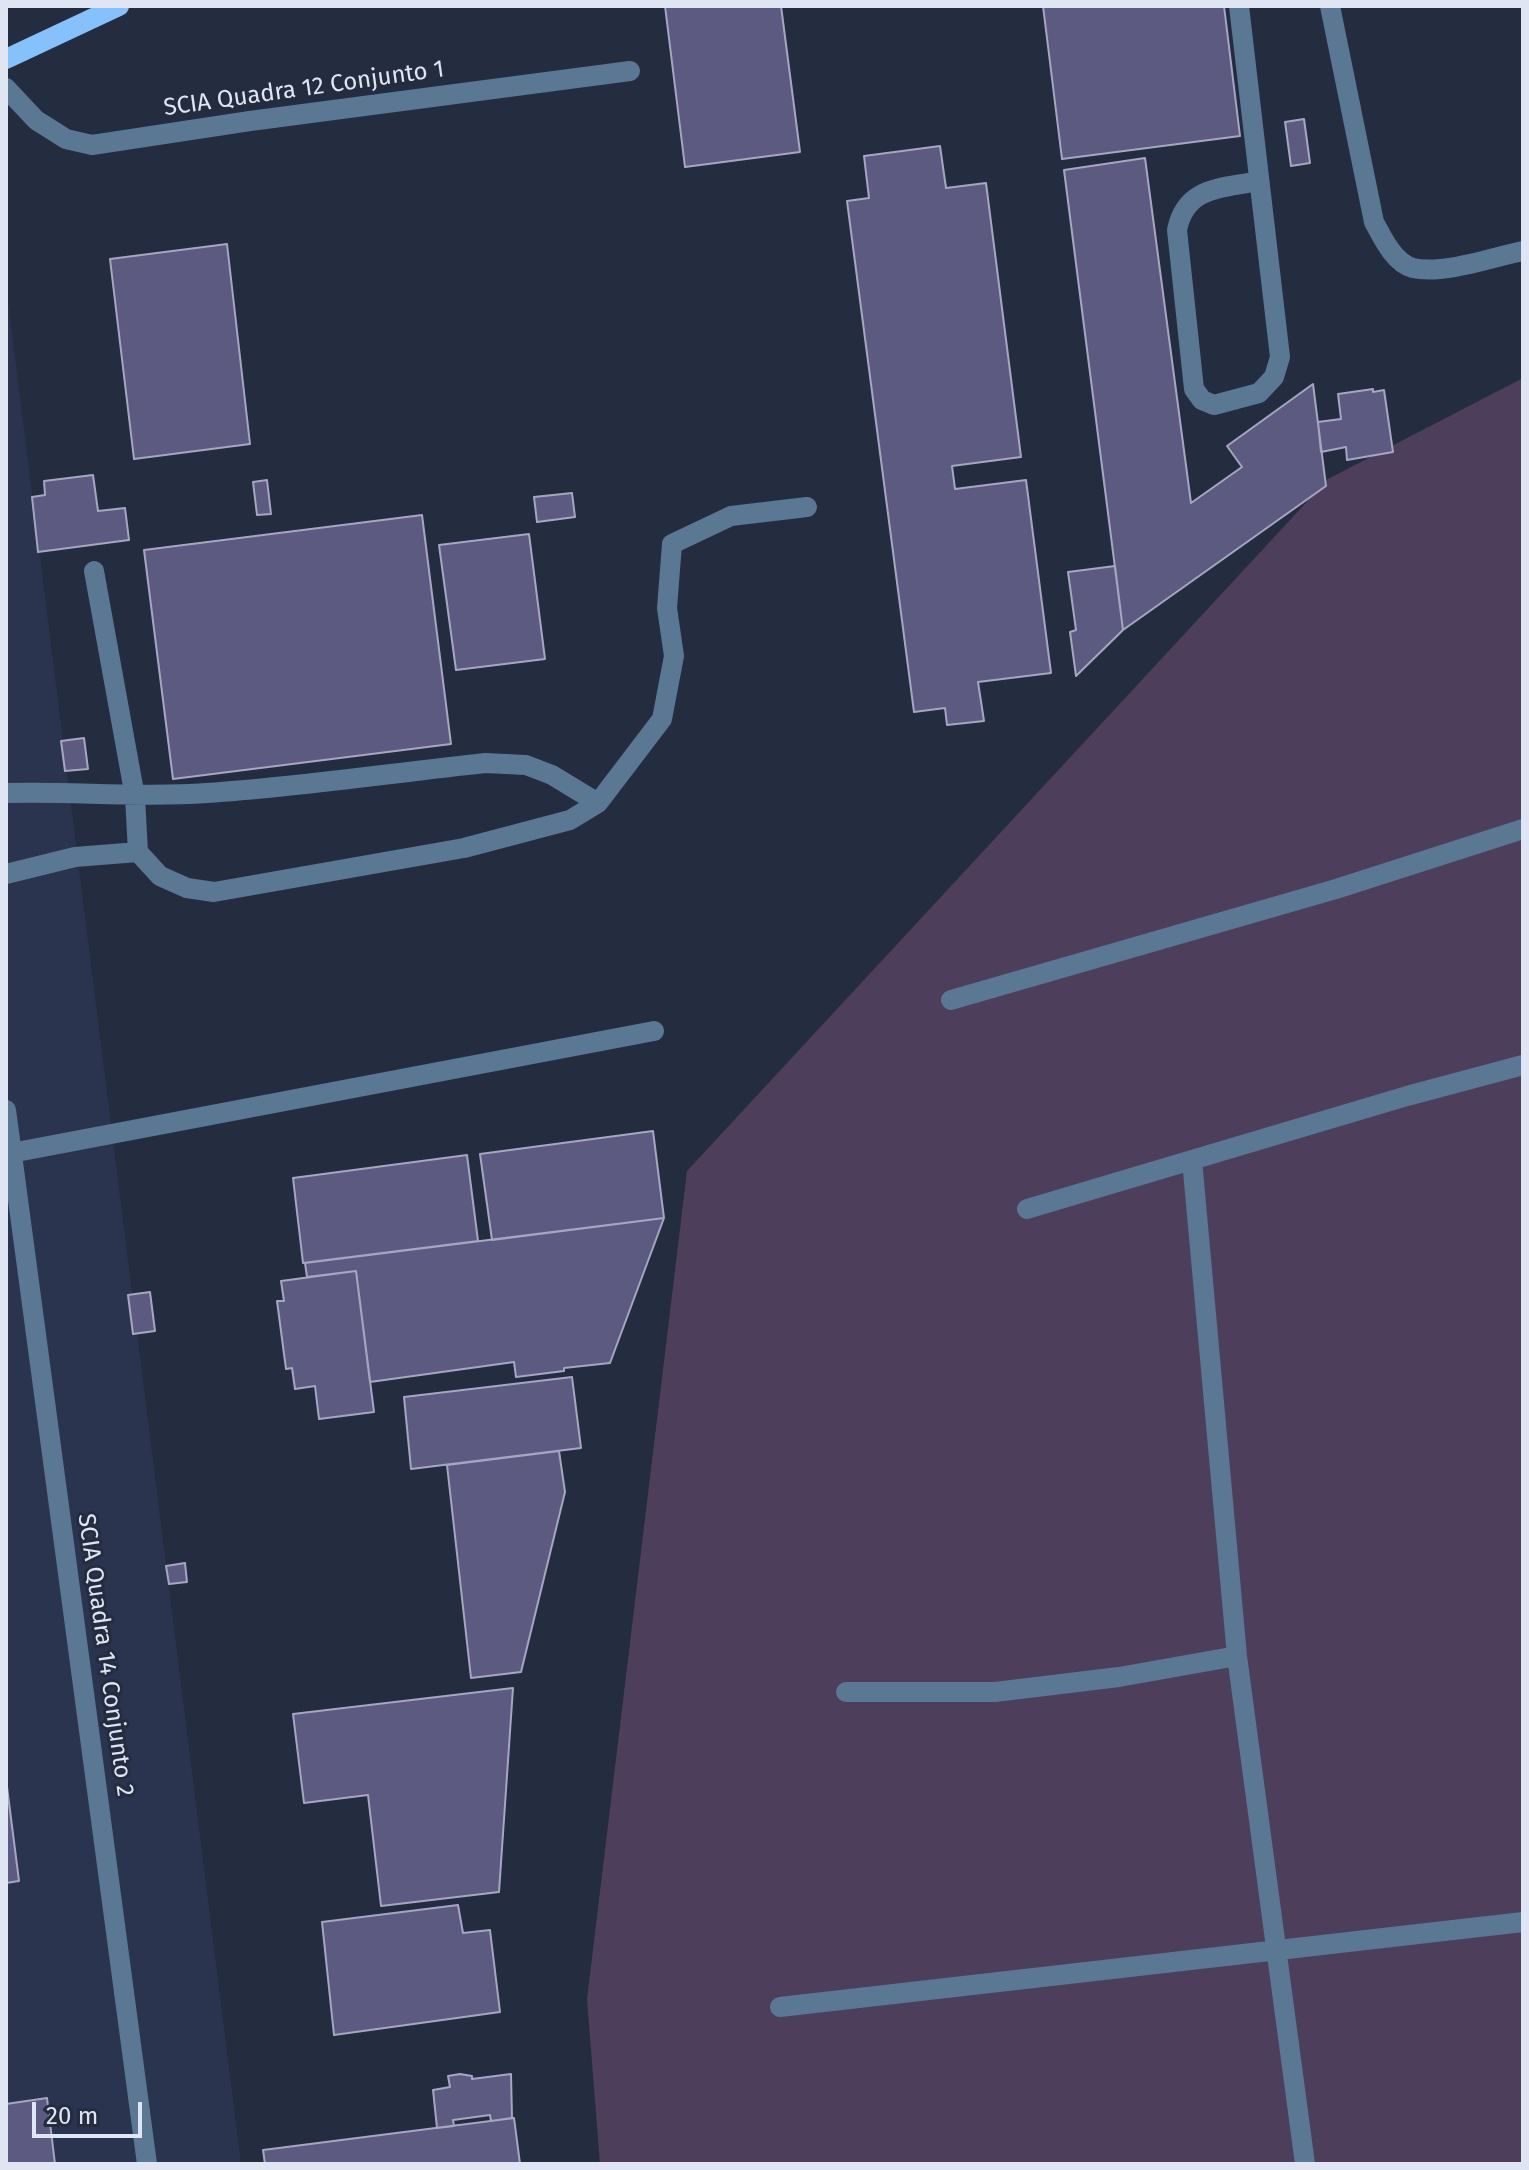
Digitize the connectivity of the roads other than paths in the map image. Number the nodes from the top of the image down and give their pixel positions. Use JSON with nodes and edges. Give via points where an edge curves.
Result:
{"nodes":[{"id":1,"x":119,"y":6,"type":"edge"},
{"id":2,"x":1239,"y":6,"type":"edge"},
{"id":3,"x":1330,"y":6,"type":"edge"},
{"id":4,"x":6,"y":59,"type":"edge"},
{"id":5,"x":630,"y":71,"type":"dead end"},
{"id":6,"x":6,"y":88,"type":"edge"},
{"id":7,"x":1258,"y":181,"type":"junction"},
{"id":8,"x":1523,"y":251,"type":"edge"},
{"id":9,"x":807,"y":507,"type":"dead end"},
{"id":10,"x":94,"y":571,"type":"dead end"},
{"id":11,"x":6,"y":793,"type":"edge"},
{"id":12,"x":135,"y":797,"type":"junction"},
{"id":13,"x":598,"y":803,"type":"junction"},
{"id":14,"x":1523,"y":829,"type":"edge"},
{"id":15,"x":138,"y":852,"type":"junction"},
{"id":16,"x":6,"y":874,"type":"edge"},
{"id":17,"x":951,"y":1000,"type":"dead end"},
{"id":18,"x":654,"y":1031,"type":"dead end"},
{"id":19,"x":1523,"y":1065,"type":"edge"},
{"id":20,"x":6,"y":1110,"type":"edge"},
{"id":21,"x":9,"y":1154,"type":"edge"},
{"id":22,"x":1192,"y":1160,"type":"junction"},
{"id":23,"x":1027,"y":1209,"type":"dead end"},
{"id":24,"x":1237,"y":1656,"type":"junction"},
{"id":25,"x":846,"y":1692,"type":"dead end"},
{"id":26,"x":1523,"y":1922,"type":"edge"},
{"id":27,"x":1278,"y":1949,"type":"junction"},
{"id":28,"x":780,"y":2007,"type":"dead end"},
{"id":29,"x":147,"y":2164,"type":"edge"},
{"id":30,"x":1305,"y":2164,"type":"edge"}],
"edges":[{"from":1,"to":4,"type":"main road"},
{"from":2,"to":7,"type":"street"},
{"from":3,"to":8,"type":"street","via":[[1374,222],[1386,246],[1410,267],[1425,268]]},
{"from":5,"to":6,"type":"street","name":"SCIA Quadra 12 Conjunto 1","via":[[92,145],[66,139],[36,120]]},
{"from":7,"to":7,"type":"street","via":[[1199,194],[1187,203],[1177,230],[1194,389],[1214,405],[1259,393],[1274,377],[1280,357]]},
{"from":9,"to":13,"type":"street","via":[[731,516],[672,544],[667,608],[674,656],[662,719]]},
{"from":10,"to":12,"type":"street"},
{"from":11,"to":12,"type":"street"},
{"from":12,"to":13,"type":"street","via":[[485,763],[526,765]]},
{"from":12,"to":15,"type":"street"},
{"from":13,"to":15,"type":"street","via":[[570,820],[464,848],[214,892],[160,876]]},
{"from":14,"to":17,"type":"street"},
{"from":15,"to":16,"type":"street","via":[[75,857]]},
{"from":18,"to":21,"type":"street"},
{"from":19,"to":22,"type":"street"},
{"from":20,"to":21,"type":"street","name":"SCIA Quadra 14 Conjunto 2"},
{"from":21,"to":29,"type":"street","name":"SCIA Quadra 14 Conjunto 2"},
{"from":22,"to":23,"type":"street"},
{"from":22,"to":24,"type":"street"},
{"from":24,"to":25,"type":"street","via":[[995,1692]]},
{"from":24,"to":27,"type":"street"},
{"from":26,"to":27,"type":"street"},
{"from":27,"to":28,"type":"street"},
{"from":27,"to":30,"type":"street"}]}
